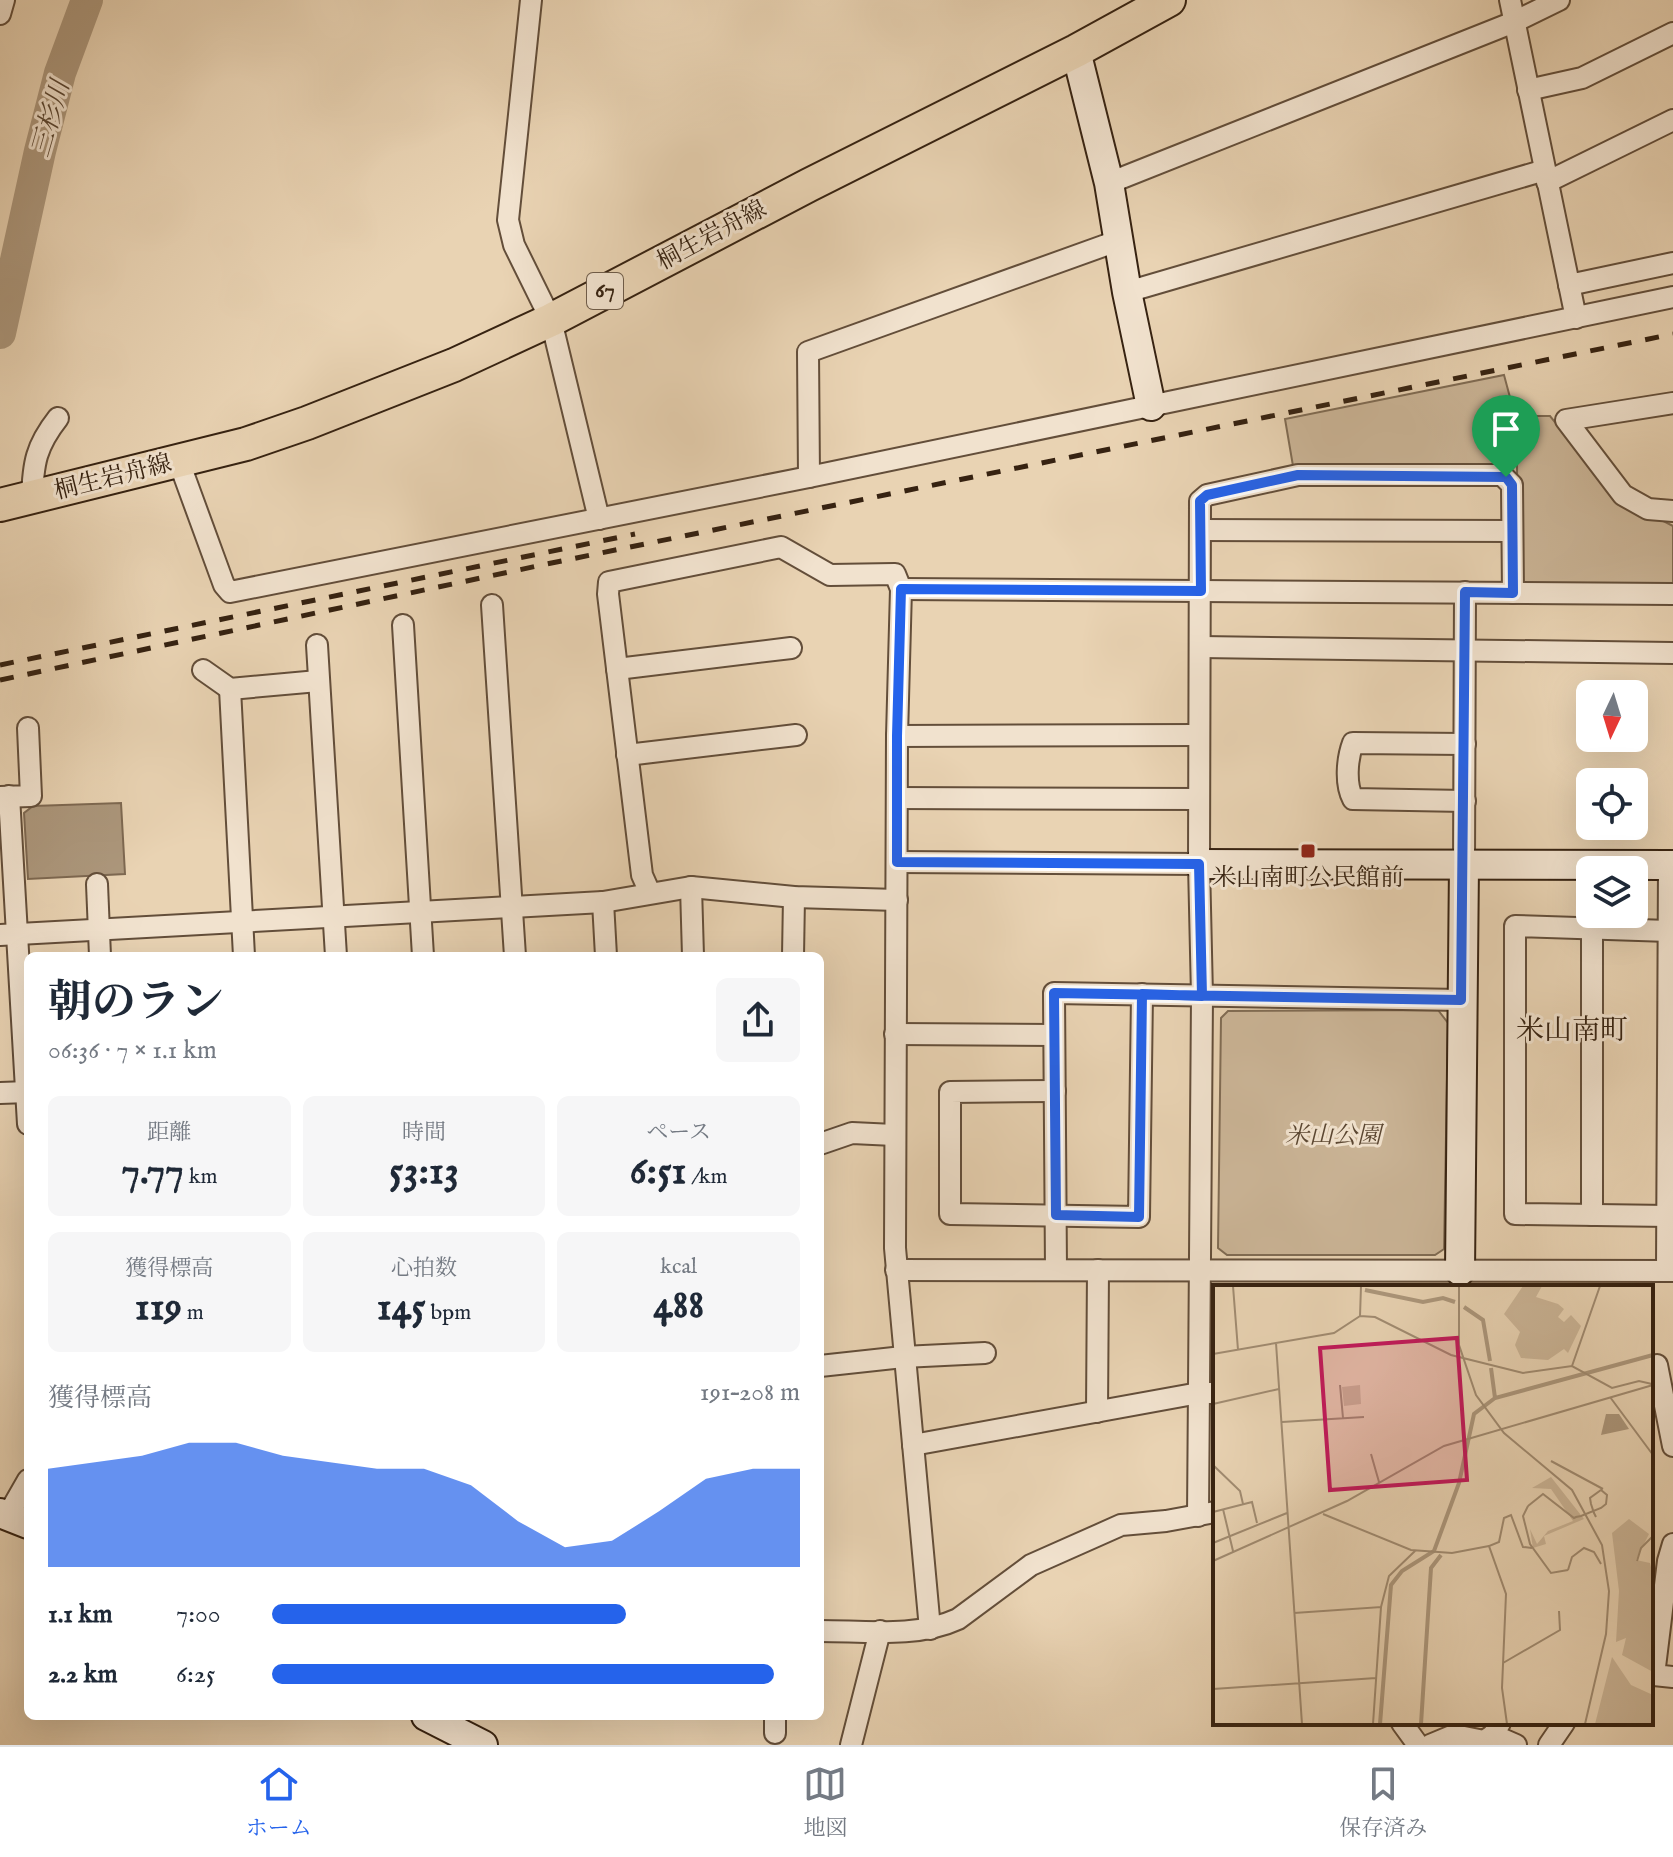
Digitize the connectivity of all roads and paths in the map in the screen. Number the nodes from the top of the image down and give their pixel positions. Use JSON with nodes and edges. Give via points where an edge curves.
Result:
{"nodes":[{"id":1,"x":4,"y":0,"type":"edge"},
{"id":2,"x":531,"y":0,"type":"edge"},
{"id":3,"x":1169,"y":0,"type":"edge"},
{"id":4,"x":1510,"y":0,"type":"edge"},
{"id":5,"x":1559,"y":0,"type":"edge"},
{"id":6,"x":0,"y":14,"type":"edge"},
{"id":7,"x":1514,"y":22,"type":"junction"},
{"id":8,"x":1673,"y":33,"type":"edge"},
{"id":9,"x":1076,"y":51,"type":"junction"},
{"id":10,"x":1528,"y":90,"type":"junction"},
{"id":11,"x":1672,"y":121,"type":"edge"},
{"id":12,"x":1546,"y":176,"type":"junction"},
{"id":13,"x":1109,"y":183,"type":"junction"},
{"id":14,"x":1120,"y":240,"type":"junction"},
{"id":15,"x":1673,"y":263,"type":"edge"},
{"id":16,"x":1569,"y":285,"type":"junction"},
{"id":17,"x":1127,"y":292,"type":"junction"},
{"id":18,"x":1673,"y":297,"type":"edge"},
{"id":19,"x":1576,"y":318,"type":"junction"},
{"id":20,"x":551,"y":320,"type":"junction"},
{"id":21,"x":1673,"y":403,"type":"edge"},
{"id":22,"x":1151,"y":406,"type":"junction"},
{"id":23,"x":58,"y":418,"type":"dead end"},
{"id":24,"x":179,"y":462,"type":"junction"},
{"id":25,"x":809,"y":477,"type":"junction"},
{"id":26,"x":14,"y":502,"type":"edge"},
{"id":27,"x":1673,"y":511,"type":"edge"},
{"id":28,"x":599,"y":519,"type":"junction"},
{"id":29,"x":1201,"y":530,"type":"junction"},
{"id":30,"x":1512,"y":531,"type":"junction"},
{"id":31,"x":901,"y":589,"type":"junction"},
{"id":32,"x":1201,"y":591,"type":"junction"},
{"id":33,"x":1465,"y":592,"type":"junction"},
{"id":34,"x":1513,"y":593,"type":"junction"},
{"id":35,"x":1673,"y":594,"type":"edge"},
{"id":36,"x":492,"y":605,"type":"dead end"},
{"id":37,"x":403,"y":625,"type":"dead end"},
{"id":38,"x":317,"y":645,"type":"dead end"},
{"id":39,"x":1201,"y":647,"type":"junction"},
{"id":40,"x":791,"y":648,"type":"dead end"},
{"id":41,"x":1465,"y":650,"type":"junction"},
{"id":42,"x":1673,"y":653,"type":"edge"},
{"id":43,"x":617,"y":669,"type":"junction"},
{"id":44,"x":203,"y":670,"type":"dead end"},
{"id":45,"x":318,"y":681,"type":"junction"},
{"id":46,"x":230,"y":689,"type":"junction"},
{"id":47,"x":28,"y":728,"type":"dead end"},
{"id":48,"x":796,"y":735,"type":"dead end"},
{"id":49,"x":1199,"y":735,"type":"junction"},
{"id":50,"x":897,"y":736,"type":"junction"},
{"id":51,"x":1465,"y":744,"type":"junction"},
{"id":52,"x":627,"y":755,"type":"junction"},
{"id":53,"x":4,"y":797,"type":"edge"},
{"id":54,"x":897,"y":798,"type":"junction"},
{"id":55,"x":1199,"y":799,"type":"junction"},
{"id":56,"x":1465,"y":801,"type":"junction"},
{"id":57,"x":897,"y":862,"type":"junction"},
{"id":58,"x":1199,"y":864,"type":"junction"},
{"id":59,"x":1464,"y":865,"type":"junction"},
{"id":60,"x":1671,"y":865,"type":"edge"},
{"id":61,"x":97,"y":884,"type":"dead end"},
{"id":62,"x":691,"y":887,"type":"junction"},
{"id":63,"x":650,"y":893,"type":"junction"},
{"id":64,"x":794,"y":897,"type":"junction"},
{"id":65,"x":897,"y":900,"type":"junction"},
{"id":66,"x":603,"y":902,"type":"junction"},
{"id":67,"x":512,"y":907,"type":"junction"},
{"id":68,"x":420,"y":912,"type":"junction"},
{"id":69,"x":334,"y":917,"type":"junction"},
{"id":70,"x":242,"y":921,"type":"junction"},
{"id":71,"x":1576,"y":928,"type":"edge"},
{"id":72,"x":1592,"y":928,"type":"joint"},
{"id":73,"x":99,"y":930,"type":"junction"},
{"id":74,"x":1669,"y":931,"type":"junction"},
{"id":75,"x":9,"y":934,"type":"edge"},
{"id":76,"x":100,"y":952,"type":"edge"},
{"id":77,"x":244,"y":952,"type":"edge"},
{"id":78,"x":336,"y":952,"type":"edge"},
{"id":79,"x":423,"y":952,"type":"edge"},
{"id":80,"x":515,"y":952,"type":"edge"},
{"id":81,"x":606,"y":952,"type":"edge"},
{"id":82,"x":693,"y":952,"type":"edge"},
{"id":83,"x":793,"y":952,"type":"edge"},
{"id":84,"x":1142,"y":994,"type":"junction"},
{"id":85,"x":1202,"y":996,"type":"junction"},
{"id":86,"x":1461,"y":1000,"type":"junction"},
{"id":87,"x":895,"y":1034,"type":"junction"},
{"id":88,"x":1054,"y":1035,"type":"junction"},
{"id":89,"x":24,"y":1066,"type":"edge"},
{"id":90,"x":1055,"y":1091,"type":"junction"},
{"id":91,"x":24,"y":1092,"type":"edge"},
{"id":92,"x":0,"y":1093,"type":"edge"},
{"id":93,"x":894,"y":1135,"type":"junction"},
{"id":94,"x":824,"y":1143,"type":"edge"},
{"id":95,"x":1056,"y":1215,"type":"junction"},
{"id":96,"x":1592,"y":1215,"type":"junction"},
{"id":97,"x":1669,"y":1216,"type":"junction"},
{"id":98,"x":1056,"y":1269,"type":"junction"},
{"id":99,"x":896,"y":1270,"type":"junction"},
{"id":100,"x":1098,"y":1270,"type":"junction"},
{"id":101,"x":1198,"y":1271,"type":"junction"},
{"id":102,"x":1460,"y":1271,"type":"junction"},
{"id":103,"x":1670,"y":1271,"type":"edge"},
{"id":104,"x":1399,"y":1279,"type":"edge"},
{"id":105,"x":1522,"y":1279,"type":"edge"},
{"id":106,"x":985,"y":1353,"type":"dead end"},
{"id":107,"x":903,"y":1357,"type":"junction"},
{"id":108,"x":1660,"y":1365,"type":"edge"},
{"id":109,"x":824,"y":1366,"type":"edge"},
{"id":110,"x":1207,"y":1393,"type":"edge"},
{"id":111,"x":1097,"y":1412,"type":"junction"},
{"id":112,"x":913,"y":1445,"type":"junction"},
{"id":113,"x":1673,"y":1446,"type":"edge"},
{"id":114,"x":24,"y":1489,"type":"edge"},
{"id":115,"x":1206,"y":1514,"type":"edge"},
{"id":116,"x":12,"y":1517,"type":"edge"},
{"id":117,"x":1673,"y":1544,"type":"edge"},
{"id":118,"x":930,"y":1629,"type":"junction"},
{"id":119,"x":824,"y":1631,"type":"edge"},
{"id":120,"x":880,"y":1631,"type":"junction"},
{"id":121,"x":1673,"y":1677,"type":"edge"},
{"id":122,"x":434,"y":1720,"type":"edge"},
{"id":123,"x":1403,"y":1725,"type":"edge"},
{"id":124,"x":1563,"y":1725,"type":"edge"},
{"id":125,"x":1497,"y":1729,"type":"edge"},
{"id":126,"x":483,"y":1745,"type":"edge"},
{"id":127,"x":851,"y":1745,"type":"edge"},
{"id":128,"x":1418,"y":1745,"type":"edge"},
{"id":129,"x":1430,"y":1745,"type":"edge"},
{"id":130,"x":1516,"y":1745,"type":"edge"},
{"id":131,"x":1549,"y":1745,"type":"edge"}],
"edges":[{"from":1,"to":6,"type":"street"},
{"from":2,"to":20,"type":"street","via":[[508,220],[514,245]]},
{"from":3,"to":9,"type":"main road","name":"桐生岩舟線","number":"67"},
{"from":4,"to":7,"type":"street"},
{"from":5,"to":7,"type":"street"},
{"from":7,"to":10,"type":"street"},
{"from":7,"to":13,"type":"street"},
{"from":8,"to":10,"type":"street","via":[[1582,78]]},
{"from":9,"to":13,"type":"street"},
{"from":9,"to":20,"type":"main road","name":"桐生岩舟線","number":"67"},
{"from":10,"to":12,"type":"street"},
{"from":11,"to":12,"type":"street"},
{"from":12,"to":16,"type":"street"},
{"from":12,"to":17,"type":"street"},
{"from":13,"to":14,"type":"street"},
{"from":14,"to":17,"type":"street"},
{"from":14,"to":25,"type":"street","via":[[808,352]]},
{"from":15,"to":16,"type":"street"},
{"from":16,"to":19,"type":"street"},
{"from":17,"to":22,"type":"street"},
{"from":18,"to":19,"type":"street"},
{"from":19,"to":22,"type":"street"},
{"from":20,"to":24,"type":"main road","name":"桐生岩舟線","number":"67","via":[[307,423]]},
{"from":20,"to":28,"type":"street"},
{"from":21,"to":27,"type":"street","via":[[1566,420],[1623,495],[1648,509]]},
{"from":22,"to":25,"type":"street"},
{"from":23,"to":26,"type":"street","via":[[38,447],[33,469]]},
{"from":24,"to":26,"type":"main road","name":"桐生岩舟線","number":"67"},
{"from":24,"to":28,"type":"street","via":[[230,592]]},
{"from":25,"to":28,"type":"street"},
{"from":29,"to":30,"type":"street"},
{"from":29,"to":30,"type":"street","via":[[1200,501],[1207,495],[1298,475],[1486,475],[1506,477],[1512,485]]},
{"from":29,"to":32,"type":"street"},
{"from":30,"to":34,"type":"street"},
{"from":31,"to":32,"type":"street"},
{"from":31,"to":43,"type":"street","via":[[895,574],[830,575],[781,547],[609,582]]},
{"from":31,"to":50,"type":"street"},
{"from":32,"to":33,"type":"street"},
{"from":32,"to":39,"type":"street"},
{"from":33,"to":34,"type":"street"},
{"from":33,"to":41,"type":"street"},
{"from":34,"to":35,"type":"street"},
{"from":36,"to":67,"type":"street"},
{"from":37,"to":68,"type":"street"},
{"from":38,"to":45,"type":"street"},
{"from":39,"to":41,"type":"street"},
{"from":39,"to":49,"type":"street"},
{"from":40,"to":43,"type":"street"},
{"from":41,"to":42,"type":"street"},
{"from":41,"to":51,"type":"street"},
{"from":43,"to":52,"type":"street"},
{"from":44,"to":46,"type":"street"},
{"from":45,"to":46,"type":"street"},
{"from":45,"to":69,"type":"street"},
{"from":46,"to":70,"type":"street"},
{"from":47,"to":53,"type":"street","via":[[31,796]]},
{"from":48,"to":52,"type":"street"},
{"from":49,"to":50,"type":"street"},
{"from":49,"to":55,"type":"street"},
{"from":50,"to":54,"type":"street"},
{"from":51,"to":56,"type":"street"},
{"from":51,"to":56,"type":"street","via":[[1353,743],[1349,791],[1353,799]]},
{"from":52,"to":63,"type":"street","via":[[642,875]]},
{"from":53,"to":75,"type":"street"},
{"from":54,"to":55,"type":"street"},
{"from":54,"to":57,"type":"street"},
{"from":55,"to":58,"type":"street"},
{"from":56,"to":59,"type":"street"},
{"from":57,"to":58,"type":"street"},
{"from":57,"to":65,"type":"street"},
{"from":58,"to":59,"type":"street"},
{"from":58,"to":85,"type":"street"},
{"from":59,"to":60,"type":"street"},
{"from":59,"to":86,"type":"street"},
{"from":60,"to":74,"type":"street"},
{"from":61,"to":73,"type":"street"},
{"from":62,"to":63,"type":"street"},
{"from":62,"to":64,"type":"street"},
{"from":62,"to":82,"type":"street"},
{"from":63,"to":66,"type":"street"},
{"from":64,"to":65,"type":"street"},
{"from":64,"to":83,"type":"street"},
{"from":65,"to":87,"type":"street"},
{"from":66,"to":67,"type":"street"},
{"from":66,"to":81,"type":"street"},
{"from":67,"to":68,"type":"street"},
{"from":67,"to":80,"type":"street"},
{"from":68,"to":69,"type":"street"},
{"from":68,"to":79,"type":"street"},
{"from":69,"to":70,"type":"street"},
{"from":69,"to":78,"type":"street"},
{"from":70,"to":73,"type":"street"},
{"from":70,"to":77,"type":"street"},
{"from":71,"to":96,"type":"street","via":[[1515,926],[1515,1214]]},
{"from":72,"to":74,"type":"street"},
{"from":72,"to":96,"type":"street"},
{"from":73,"to":75,"type":"street"},
{"from":73,"to":76,"type":"street"},
{"from":74,"to":97,"type":"street"},
{"from":75,"to":89,"type":"street"},
{"from":84,"to":85,"type":"street"},
{"from":84,"to":88,"type":"street","via":[[1054,993]]},
{"from":84,"to":95,"type":"street","via":[[1139,1217]]},
{"from":85,"to":86,"type":"street"},
{"from":85,"to":101,"type":"street"},
{"from":86,"to":102,"type":"street"},
{"from":87,"to":88,"type":"street"},
{"from":87,"to":93,"type":"street"},
{"from":88,"to":90,"type":"street"},
{"from":90,"to":95,"type":"street"},
{"from":90,"to":95,"type":"street","via":[[950,1092],[950,1214]]},
{"from":91,"to":92,"type":"street"},
{"from":93,"to":94,"type":"street","via":[[852,1133]]},
{"from":93,"to":99,"type":"street"},
{"from":95,"to":98,"type":"street"},
{"from":96,"to":97,"type":"street"},
{"from":97,"to":103,"type":"street"},
{"from":98,"to":99,"type":"street"},
{"from":98,"to":100,"type":"street"},
{"from":99,"to":107,"type":"street"},
{"from":100,"to":101,"type":"street"},
{"from":100,"to":111,"type":"street"},
{"from":101,"to":104,"type":"street"},
{"from":101,"to":110,"type":"street"},
{"from":102,"to":104,"type":"street"},
{"from":102,"to":105,"type":"street"},
{"from":103,"to":105,"type":"street"},
{"from":106,"to":107,"type":"street"},
{"from":107,"to":109,"type":"street"},
{"from":107,"to":112,"type":"street"},
{"from":108,"to":113,"type":"street"},
{"from":110,"to":111,"type":"street"},
{"from":110,"to":115,"type":"street"},
{"from":111,"to":112,"type":"street"},
{"from":112,"to":118,"type":"street"},
{"from":114,"to":116,"type":"street"},
{"from":115,"to":118,"type":"street","via":[[1121,1525],[1031,1565],[958,1619]]},
{"from":117,"to":121,"type":"street","via":[[1654,1675]]},
{"from":118,"to":120,"type":"street"},
{"from":119,"to":120,"type":"street"},
{"from":120,"to":127,"type":"street"},
{"from":122,"to":126,"type":"street"},
{"from":123,"to":128,"type":"street"},
{"from":124,"to":131,"type":"street"},
{"from":125,"to":129,"type":"street","via":[[1484,1741],[1454,1735]]},
{"from":125,"to":130,"type":"street"}]}
